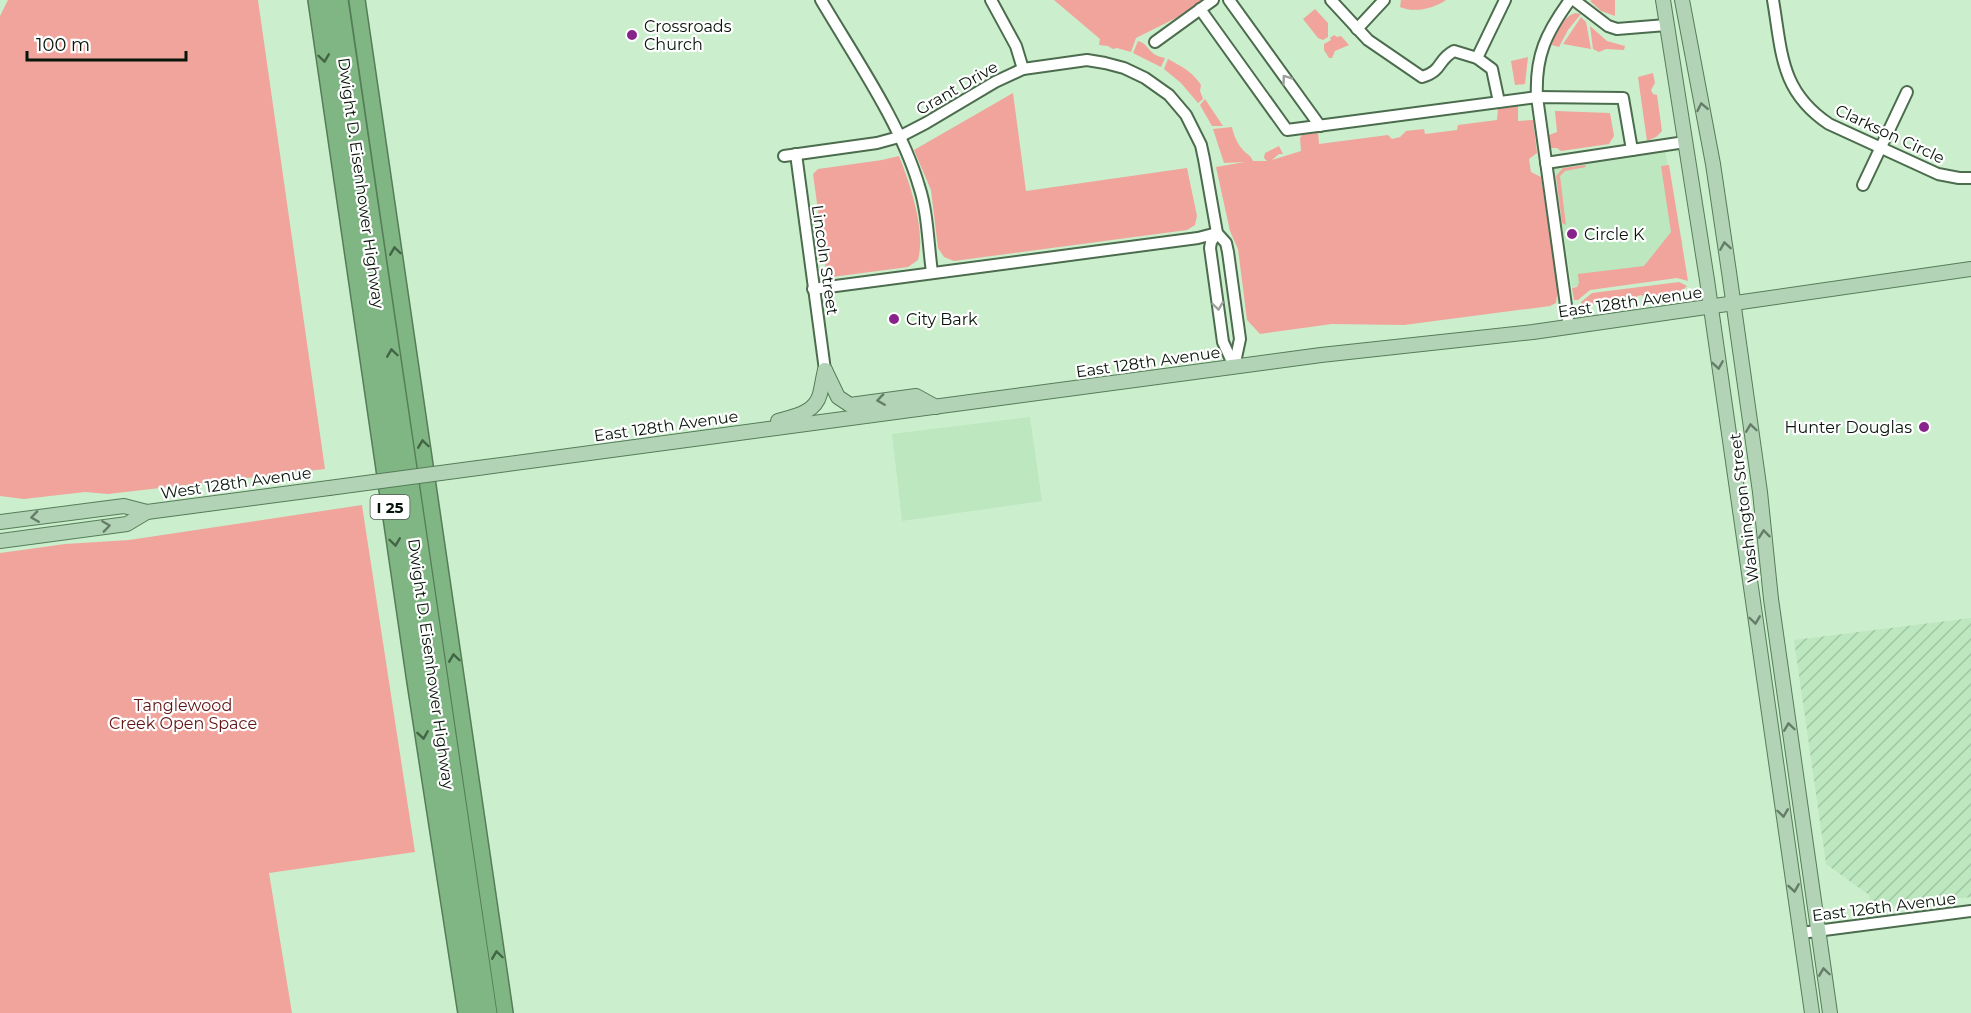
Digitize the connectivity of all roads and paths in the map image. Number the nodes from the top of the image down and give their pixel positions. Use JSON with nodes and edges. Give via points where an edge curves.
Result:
{"nodes":[{"id":1,"x":316,"y":0,"type":"edge"},
{"id":2,"x":328,"y":0,"type":"edge"},
{"id":3,"x":340,"y":0,"type":"edge"},
{"id":4,"x":357,"y":0,"type":"edge"},
{"id":5,"x":821,"y":0,"type":"edge"},
{"id":6,"x":991,"y":0,"type":"edge"},
{"id":7,"x":1213,"y":0,"type":"edge"},
{"id":8,"x":1229,"y":0,"type":"edge"},
{"id":9,"x":1331,"y":0,"type":"edge"},
{"id":10,"x":1384,"y":0,"type":"edge"},
{"id":11,"x":1505,"y":0,"type":"edge"},
{"id":12,"x":1572,"y":0,"type":"edge"},
{"id":13,"x":1663,"y":0,"type":"edge"},
{"id":14,"x":1682,"y":0,"type":"edge"},
{"id":15,"x":1773,"y":0,"type":"edge"},
{"id":16,"x":1200,"y":9,"type":"junction"},
{"id":17,"x":1685,"y":22,"type":"junction"},
{"id":18,"x":1666,"y":25,"type":"junction"},
{"id":19,"x":1357,"y":29,"type":"junction"},
{"id":20,"x":1155,"y":42,"type":"dead end"},
{"id":21,"x":1477,"y":58,"type":"junction"},
{"id":22,"x":1023,"y":69,"type":"junction"},
{"id":23,"x":1906,"y":92,"type":"dead end"},
{"id":24,"x":1537,"y":97,"type":"junction"},
{"id":25,"x":1499,"y":102,"type":"junction"},
{"id":26,"x":1320,"y":126,"type":"junction"},
{"id":27,"x":898,"y":137,"type":"junction"},
{"id":28,"x":1685,"y":142,"type":"junction"},
{"id":29,"x":1881,"y":147,"type":"junction"},
{"id":30,"x":1632,"y":150,"type":"junction"},
{"id":31,"x":796,"y":154,"type":"junction"},
{"id":32,"x":784,"y":156,"type":"dead end"},
{"id":33,"x":1546,"y":163,"type":"junction"},
{"id":34,"x":1971,"y":178,"type":"edge"},
{"id":35,"x":1863,"y":185,"type":"dead end"},
{"id":36,"x":1217,"y":233,"type":"junction"},
{"id":37,"x":1971,"y":269,"type":"edge"},
{"id":38,"x":932,"y":272,"type":"junction"},
{"id":39,"x":813,"y":289,"type":"junction"},
{"id":40,"x":1734,"y":304,"type":"junction"},
{"id":41,"x":1710,"y":307,"type":"junction"},
{"id":42,"x":1569,"y":327,"type":"junction"},
{"id":43,"x":1234,"y":367,"type":"junction"},
{"id":44,"x":825,"y":370,"type":"junction"},
{"id":45,"x":936,"y":407,"type":"junction"},
{"id":46,"x":748,"y":432,"type":"junction"},
{"id":47,"x":329,"y":488,"type":"joint"},
{"id":48,"x":147,"y":512,"type":"junction"},
{"id":49,"x":0,"y":522,"type":"edge"},
{"id":50,"x":0,"y":541,"type":"edge"},
{"id":51,"x":1971,"y":911,"type":"edge"},
{"id":52,"x":1818,"y":930,"type":"junction"},
{"id":53,"x":1801,"y":933,"type":"junction"},
{"id":54,"x":466,"y":1013,"type":"edge"},
{"id":55,"x":477,"y":1013,"type":"edge"},
{"id":56,"x":489,"y":1013,"type":"edge"},
{"id":57,"x":505,"y":1013,"type":"edge"},
{"id":58,"x":1812,"y":1013,"type":"edge"},
{"id":59,"x":1830,"y":1013,"type":"edge"}],
"edges":[{"from":1,"to":54,"type":"highway","name":"Dwight D. Eisenhower Highway","number":"I 25","one_way":true},
{"from":2,"to":55,"type":"highway"},
{"from":56,"to":3,"type":"highway","one_way":true},
{"from":57,"to":4,"type":"highway","name":"Dwight D. Eisenhower Highway","number":"I 25","one_way":true},
{"from":5,"to":27,"type":"street"},
{"from":6,"to":22,"type":"street","via":[[1016,46]]},
{"from":7,"to":16,"type":"street"},
{"from":26,"to":8,"type":"street","one_way":true},
{"from":9,"to":19,"type":"street"},
{"from":10,"to":19,"type":"street"},
{"from":11,"to":21,"type":"street"},
{"from":12,"to":18,"type":"street","via":[[1617,29]]},
{"from":12,"to":24,"type":"street","via":[[1556,18],[1539,57]]},
{"from":13,"to":18,"type":"main road","name":"Washington Street"},
{"from":14,"to":17,"type":"main road","name":"Washington Street"},
{"from":15,"to":29,"type":"street","name":"Clarkson Circle","via":[[1793,89],[1829,124]]},
{"from":16,"to":20,"type":"street"},
{"from":16,"to":26,"type":"street","via":[[1287,130]]},
{"from":17,"to":18,"type":"main road"},
{"from":40,"to":17,"type":"main road","name":"Washington Street","one_way":true,"via":[[1713,164]]},
{"from":18,"to":28,"type":"main road","name":"Washington Street"},
{"from":19,"to":21,"type":"street","via":[[1422,77],[1434,73],[1445,56],[1454,51]]},
{"from":21,"to":25,"type":"street","via":[[1492,69]]},
{"from":22,"to":27,"type":"street","name":"Grant Drive"},
{"from":22,"to":36,"type":"street","name":"Grant Drive","via":[[1087,60],[1105,63],[1133,72],[1169,95],[1186,115],[1201,145]]},
{"from":23,"to":29,"type":"street"},
{"from":24,"to":25,"type":"street"},
{"from":24,"to":30,"type":"street","via":[[1623,98]]},
{"from":24,"to":33,"type":"street"},
{"from":25,"to":26,"type":"street"},
{"from":27,"to":31,"type":"street","name":"Grant Drive"},
{"from":27,"to":38,"type":"street","via":[[921,193]]},
{"from":28,"to":30,"type":"street"},
{"from":28,"to":41,"type":"main road","name":"Washington Street"},
{"from":29,"to":34,"type":"street","name":"Clarkson Circle","via":[[1938,174]]},
{"from":29,"to":35,"type":"street"},
{"from":30,"to":33,"type":"street"},
{"from":31,"to":32,"type":"street","name":"Grant Drive"},
{"from":31,"to":39,"type":"street","name":"Lincoln Street"},
{"from":33,"to":42,"type":"street"},
{"from":36,"to":38,"type":"street"},
{"from":36,"to":43,"type":"street","name":"Grant Drive","one_way":true,"via":[[1210,248],[1223,342]]},
{"from":36,"to":43,"type":"street","name":"Grant Drive","via":[[1228,252],[1240,339]]},
{"from":37,"to":40,"type":"main road","name":"East 128th Avenue"},
{"from":38,"to":39,"type":"street"},
{"from":39,"to":44,"type":"street","name":"Lincoln Street"},
{"from":40,"to":41,"type":"main road","name":"East 128th Avenue"},
{"from":52,"to":40,"type":"main road","name":"Washington Street","one_way":true},
{"from":41,"to":42,"type":"main road","name":"East 128th Avenue"},
{"from":41,"to":53,"type":"main road","name":"Washington Street","one_way":true},
{"from":42,"to":43,"type":"main road","name":"East 128th Avenue"},
{"from":43,"to":45,"type":"main road","name":"East 128th Avenue"},
{"from":45,"to":44,"type":"main road","one_way":true,"via":[[916,396],[850,405],[838,397]]},
{"from":44,"to":46,"type":"main road","via":[[820,394],[806,412]]},
{"from":45,"to":46,"type":"main road","name":"East 128th Avenue"},
{"from":46,"to":47,"type":"main road","name":"East 128th Avenue","bridge":true},
{"from":47,"to":48,"type":"main road","name":"West 128th Avenue"},
{"from":48,"to":49,"type":"main road","name":"West 128th Avenue","one_way":true,"via":[[124,506]]},
{"from":50,"to":48,"type":"main road","name":"West 128th Avenue","one_way":true,"via":[[126,524]]},
{"from":51,"to":52,"type":"street","name":"East 126th Avenue"},
{"from":52,"to":53,"type":"street","name":"East 126th Avenue"},
{"from":59,"to":52,"type":"main road","name":"Washington Street","one_way":true},
{"from":53,"to":58,"type":"main road","name":"Washington Street"}]}
